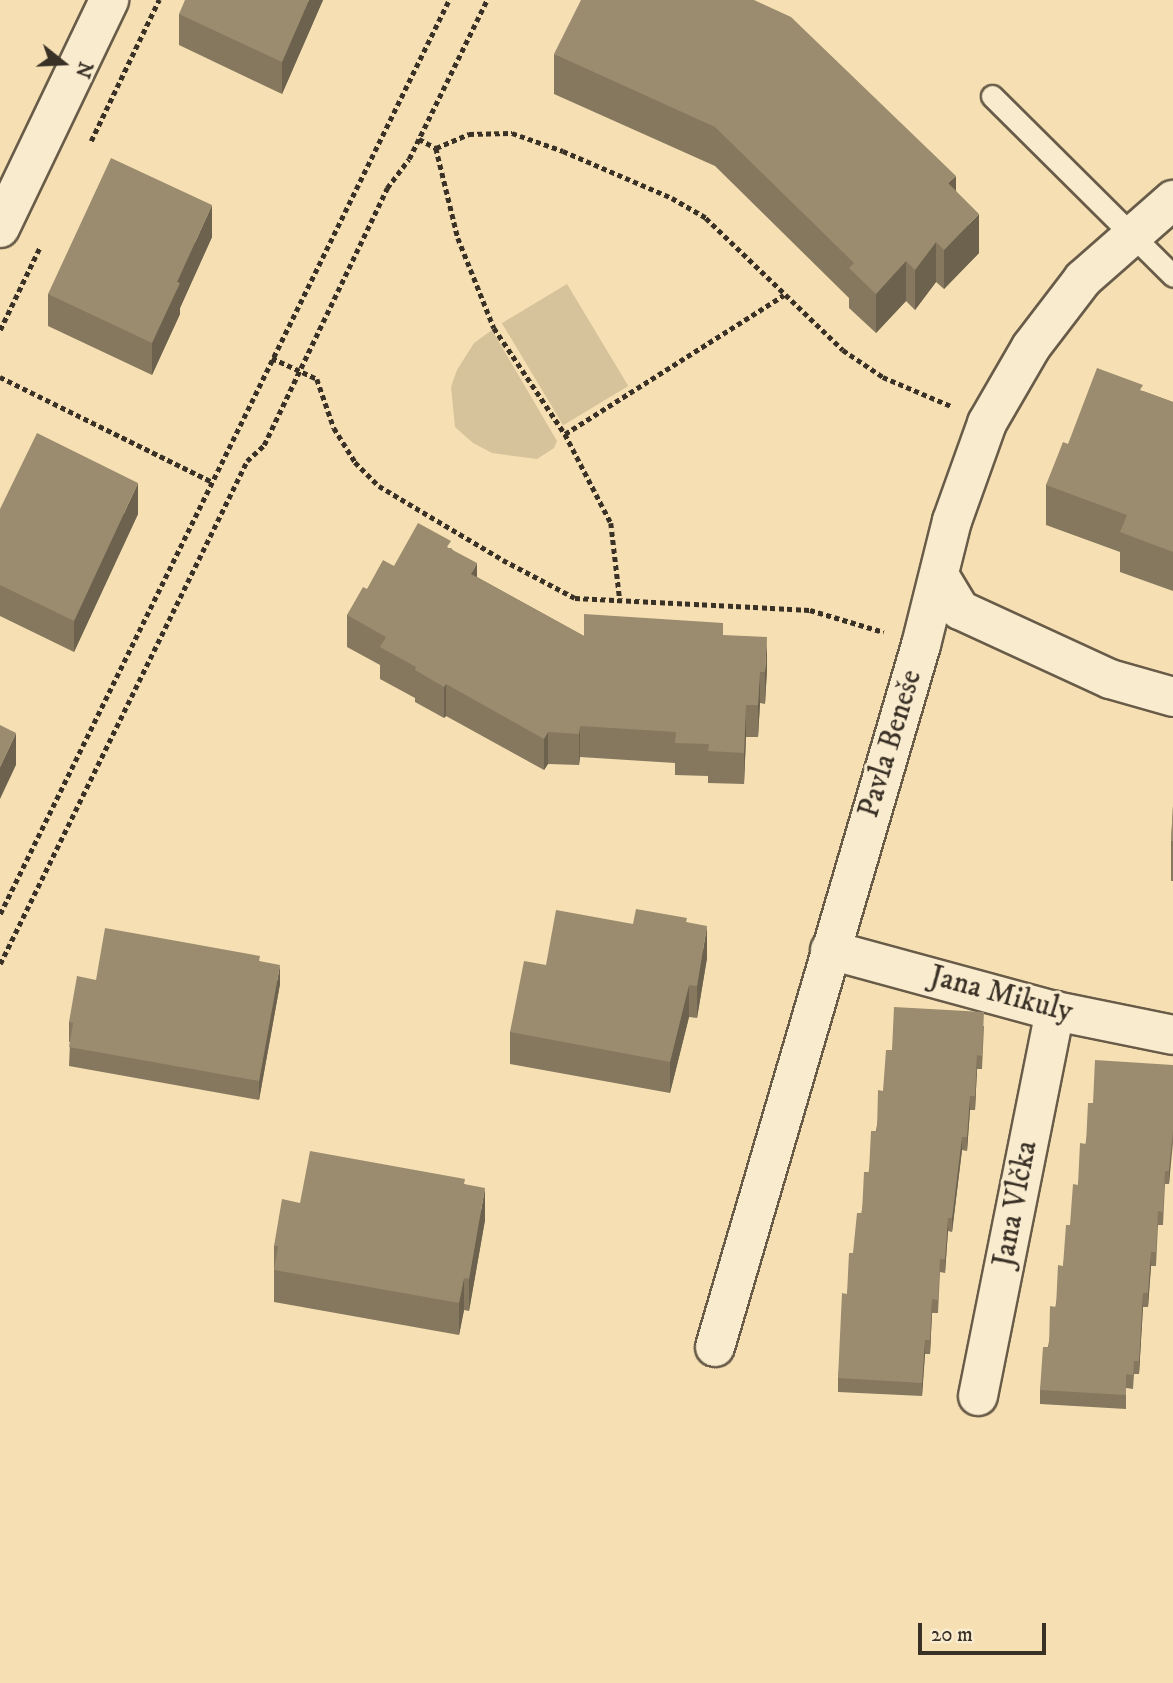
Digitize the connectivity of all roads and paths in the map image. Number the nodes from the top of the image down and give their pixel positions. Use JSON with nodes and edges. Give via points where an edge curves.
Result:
{"nodes":[{"id":1,"x":109,"y":0,"type":"edge"},
{"id":2,"x":449,"y":0,"type":"edge"},
{"id":3,"x":487,"y":0,"type":"edge"},
{"id":4,"x":992,"y":96,"type":"dead end"},
{"id":5,"x":419,"y":139,"type":"junction"},
{"id":6,"x":436,"y":148,"type":"junction"},
{"id":7,"x":1173,"y":200,"type":"edge"},
{"id":8,"x":0,"y":228,"type":"edge"},
{"id":9,"x":1129,"y":235,"type":"junction"},
{"id":10,"x":1173,"y":275,"type":"edge"},
{"id":11,"x":784,"y":295,"type":"junction"},
{"id":12,"x":272,"y":358,"type":"junction"},
{"id":13,"x":299,"y":371,"type":"junction"},
{"id":14,"x":0,"y":377,"type":"edge"},
{"id":15,"x":987,"y":423,"type":"junction"},
{"id":16,"x":565,"y":434,"type":"junction"},
{"id":17,"x":212,"y":482,"type":"junction"},
{"id":18,"x":939,"y":575,"type":"junction"},
{"id":19,"x":620,"y":601,"type":"junction"},
{"id":20,"x":921,"y":645,"type":"junction"},
{"id":21,"x":1173,"y":697,"type":"edge"},
{"id":22,"x":0,"y":914,"type":"edge"},
{"id":23,"x":830,"y":950,"type":"junction"},
{"id":24,"x":0,"y":964,"type":"edge"},
{"id":25,"x":1055,"y":1011,"type":"junction"},
{"id":26,"x":1173,"y":1035,"type":"edge"},
{"id":27,"x":715,"y":1347,"type":"dead end"},
{"id":28,"x":978,"y":1396,"type":"dead end"}],
"edges":[{"from":1,"to":8,"type":"street"},
{"from":2,"to":12,"type":"path"},
{"from":3,"to":5,"type":"path"},
{"from":4,"to":9,"type":"lane"},
{"from":5,"to":6,"type":"path"},
{"from":5,"to":13,"type":"path","via":[[387,188]]},
{"from":6,"to":11,"type":"path","via":[[469,134],[512,133],[563,151],[706,218]]},
{"from":6,"to":16,"type":"path","via":[[458,238],[494,328]]},
{"from":7,"to":9,"type":"street","name":"Pavla Beneše"},
{"from":9,"to":10,"type":"lane"},
{"from":9,"to":15,"type":"street","name":"Pavla Beneše","via":[[1083,279],[1045,328]]},
{"from":11,"to":15,"type":"path","via":[[843,350],[883,377]]},
{"from":11,"to":16,"type":"path"},
{"from":12,"to":13,"type":"path"},
{"from":12,"to":17,"type":"path"},
{"from":13,"to":19,"type":"path","via":[[317,379],[334,428],[355,462],[379,486],[575,598]]},
{"from":13,"to":24,"type":"path","via":[[264,445],[247,461]]},
{"from":14,"to":17,"type":"path"},
{"from":15,"to":18,"type":"street","name":"Pavla Beneše","via":[[952,521]]},
{"from":16,"to":19,"type":"path","via":[[611,523]]},
{"from":17,"to":22,"type":"path"},
{"from":18,"to":20,"type":"street","name":"Pavla Beneše"},
{"from":18,"to":21,"type":"street","via":[[960,610],[1110,679]]},
{"from":19,"to":20,"type":"path","via":[[810,610]]},
{"from":20,"to":23,"type":"street","name":"Pavla Beneše"},
{"from":23,"to":25,"type":"street","name":"Jana Mikuly"},
{"from":23,"to":27,"type":"street","name":"Pavla Beneše"},
{"from":25,"to":26,"type":"street","name":"Jana Mikuly"},
{"from":25,"to":28,"type":"street","name":"Jana Vlčka"}]}
